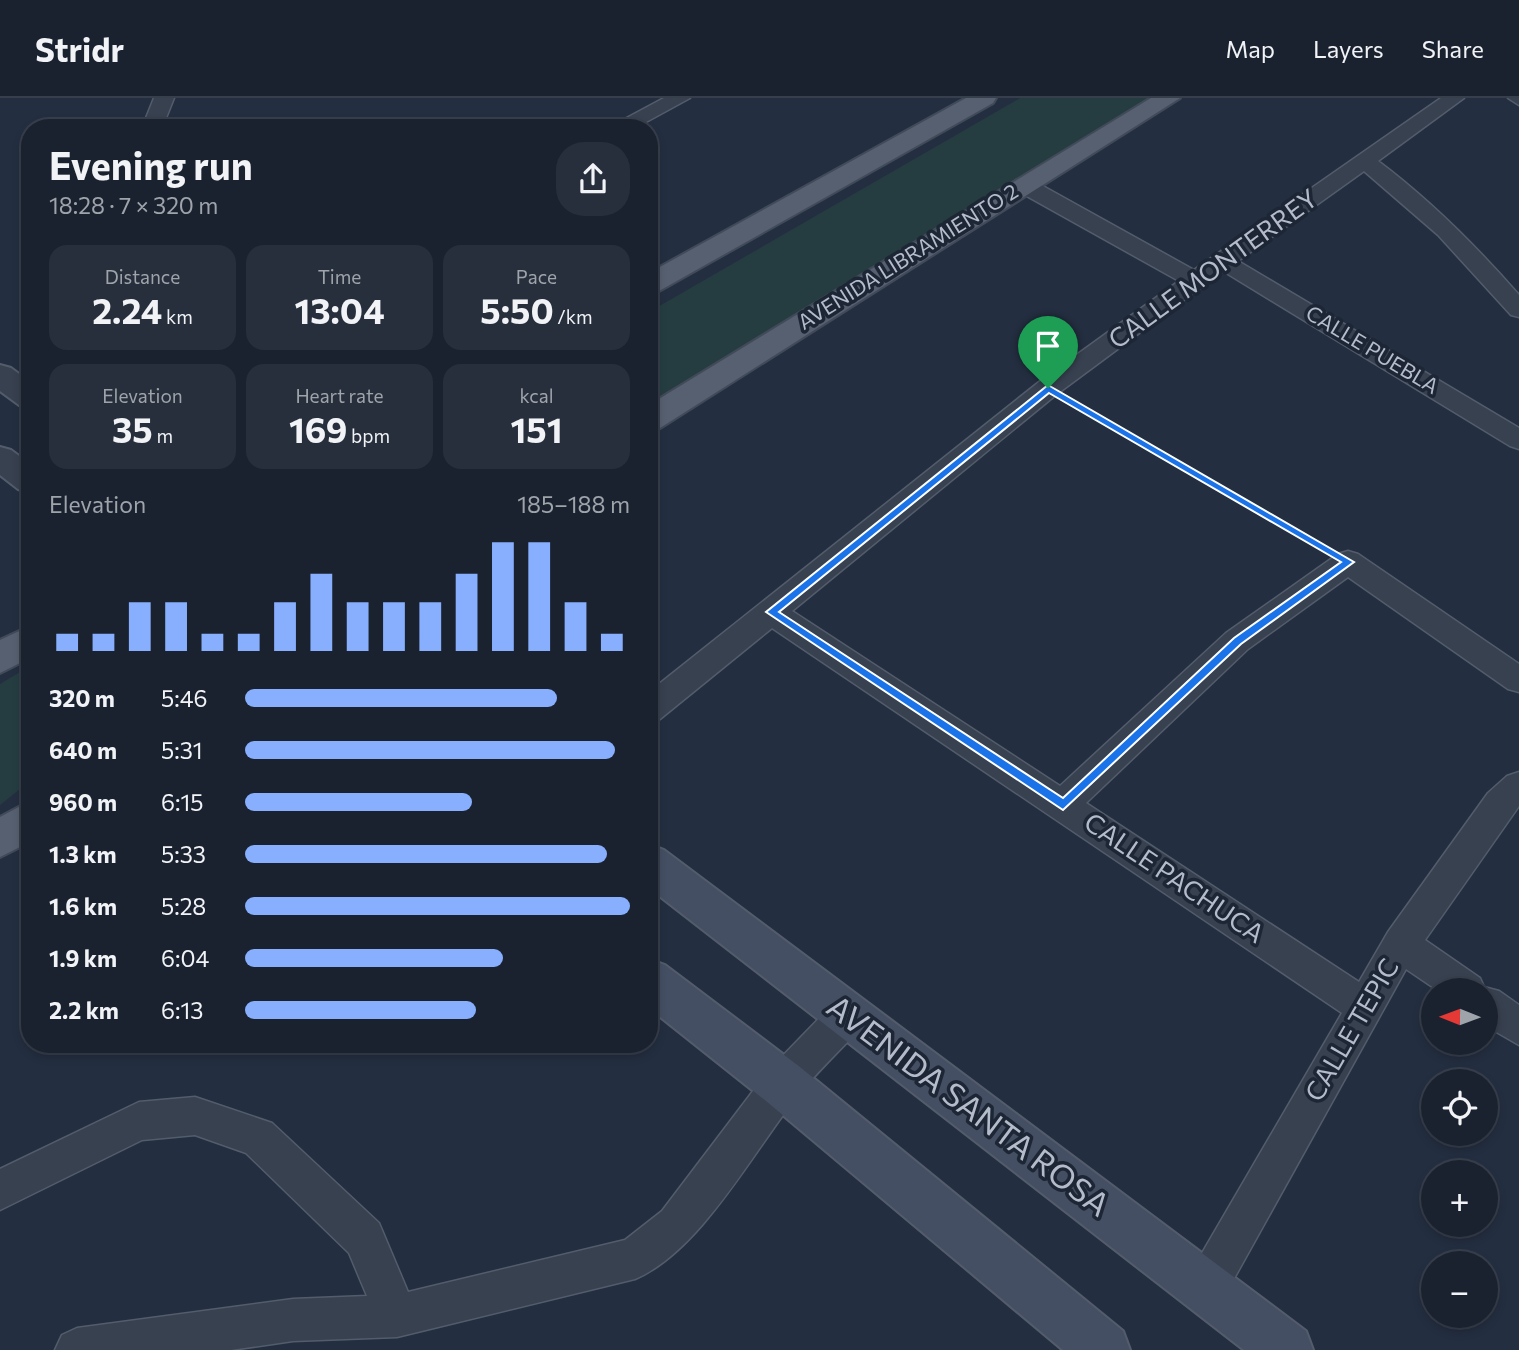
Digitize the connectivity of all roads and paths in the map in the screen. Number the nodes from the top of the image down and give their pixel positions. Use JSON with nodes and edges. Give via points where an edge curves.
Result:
{"nodes":[{"id":1,"x":164,"y":98,"type":"edge"},
{"id":2,"x":680,"y":98,"type":"edge"},
{"id":3,"x":984,"y":98,"type":"edge"},
{"id":4,"x":1168,"y":98,"type":"edge"},
{"id":5,"x":1454,"y":98,"type":"edge"},
{"id":6,"x":156,"y":119,"type":"edge"},
{"id":7,"x":637,"y":119,"type":"edge"},
{"id":8,"x":1364,"y":161,"type":"junction"},
{"id":9,"x":1024,"y":185,"type":"junction"},
{"id":10,"x":1224,"y":262,"type":"junction"},
{"id":11,"x":658,"y":280,"type":"edge"},
{"id":12,"x":1195,"y":280,"type":"junction"},
{"id":13,"x":1519,"y":310,"type":"edge"},
{"id":14,"x":0,"y":375,"type":"edge"},
{"id":15,"x":1048,"y":388,"type":"junction"},
{"id":16,"x":21,"y":391,"type":"edge"},
{"id":17,"x":658,"y":414,"type":"edge"},
{"id":18,"x":1519,"y":440,"type":"edge"},
{"id":19,"x":0,"y":458,"type":"edge"},
{"id":20,"x":21,"y":474,"type":"edge"},
{"id":21,"x":1348,"y":562,"type":"junction"},
{"id":22,"x":771,"y":612,"type":"junction"},
{"id":23,"x":21,"y":645,"type":"edge"},
{"id":24,"x":0,"y":658,"type":"edge"},
{"id":25,"x":1519,"y":680,"type":"edge"},
{"id":26,"x":658,"y":703,"type":"edge"},
{"id":27,"x":1519,"y":786,"type":"edge"},
{"id":28,"x":1063,"y":804,"type":"junction"},
{"id":29,"x":21,"y":825,"type":"edge"},
{"id":30,"x":0,"y":839,"type":"edge"},
{"id":31,"x":658,"y":870,"type":"edge"},
{"id":32,"x":1401,"y":944,"type":"junction"},
{"id":33,"x":1450,"y":978,"type":"edge"},
{"id":34,"x":658,"y":987,"type":"edge"},
{"id":35,"x":1365,"y":1007,"type":"junction"},
{"id":36,"x":1498,"y":1012,"type":"edge"},
{"id":37,"x":848,"y":1015,"type":"junction"},
{"id":38,"x":1519,"y":1027,"type":"edge"},
{"id":39,"x":783,"y":1084,"type":"junction"},
{"id":40,"x":0,"y":1190,"type":"edge"},
{"id":41,"x":1206,"y":1287,"type":"junction"},
{"id":42,"x":397,"y":1316,"type":"junction"},
{"id":43,"x":77,"y":1350,"type":"edge"},
{"id":44,"x":1104,"y":1350,"type":"edge"},
{"id":45,"x":1287,"y":1350,"type":"edge"}],
"edges":[{"from":1,"to":6,"type":"street"},
{"from":2,"to":7,"type":"street"},
{"from":3,"to":11,"type":"main road"},
{"from":4,"to":9,"type":"main road","name":"AVENIDA LIBRAMIENTO 2"},
{"from":5,"to":8,"type":"street","name":"CALLE MONTERREY"},
{"from":8,"to":10,"type":"street","name":"CALLE MONTERREY"},
{"from":8,"to":13,"type":"street","via":[[1433,216]]},
{"from":9,"to":12,"type":"street"},
{"from":9,"to":17,"type":"main road","name":"AVENIDA LIBRAMIENTO 2"},
{"from":10,"to":12,"type":"street","name":"CALLE MONTERREY"},
{"from":10,"to":18,"type":"street","name":"CALLE PUEBLA"},
{"from":12,"to":15,"type":"street","name":"CALLE MONTERREY"},
{"from":14,"to":16,"type":"street"},
{"from":15,"to":21,"type":"path"},
{"from":15,"to":22,"type":"street","name":"CALLE MONTERREY"},
{"from":19,"to":20,"type":"street"},
{"from":21,"to":25,"type":"street"},
{"from":21,"to":28,"type":"street","via":[[1237,641]]},
{"from":22,"to":26,"type":"street","name":"CALLE MONTERREY"},
{"from":22,"to":28,"type":"street","name":"CALLE PACHUCA"},
{"from":23,"to":24,"type":"main road"},
{"from":27,"to":32,"type":"street","name":"CALLE TEPIC","via":[[1500,803]]},
{"from":28,"to":35,"type":"street","name":"CALLE PACHUCA"},
{"from":29,"to":30,"type":"main road"},
{"from":31,"to":37,"type":"main road","name":"AVENIDA SANTA ROSA"},
{"from":32,"to":33,"type":"street"},
{"from":32,"to":35,"type":"street","name":"CALLE TEPIC"},
{"from":34,"to":39,"type":"main road"},
{"from":35,"to":41,"type":"street","name":"CALLE TEPIC"},
{"from":36,"to":38,"type":"street"},
{"from":37,"to":39,"type":"street"},
{"from":37,"to":41,"type":"main road","name":"AVENIDA SANTA ROSA"},
{"from":39,"to":42,"type":"street","via":[[676,1225],[635,1258]]},
{"from":39,"to":44,"type":"main road"},
{"from":40,"to":42,"type":"street","via":[[139,1121],[195,1116],[258,1137],[364,1238]]},
{"from":41,"to":45,"type":"main road","name":"AVENIDA SANTA ROSA"},
{"from":42,"to":43,"type":"street","via":[[293,1320]]}]}
